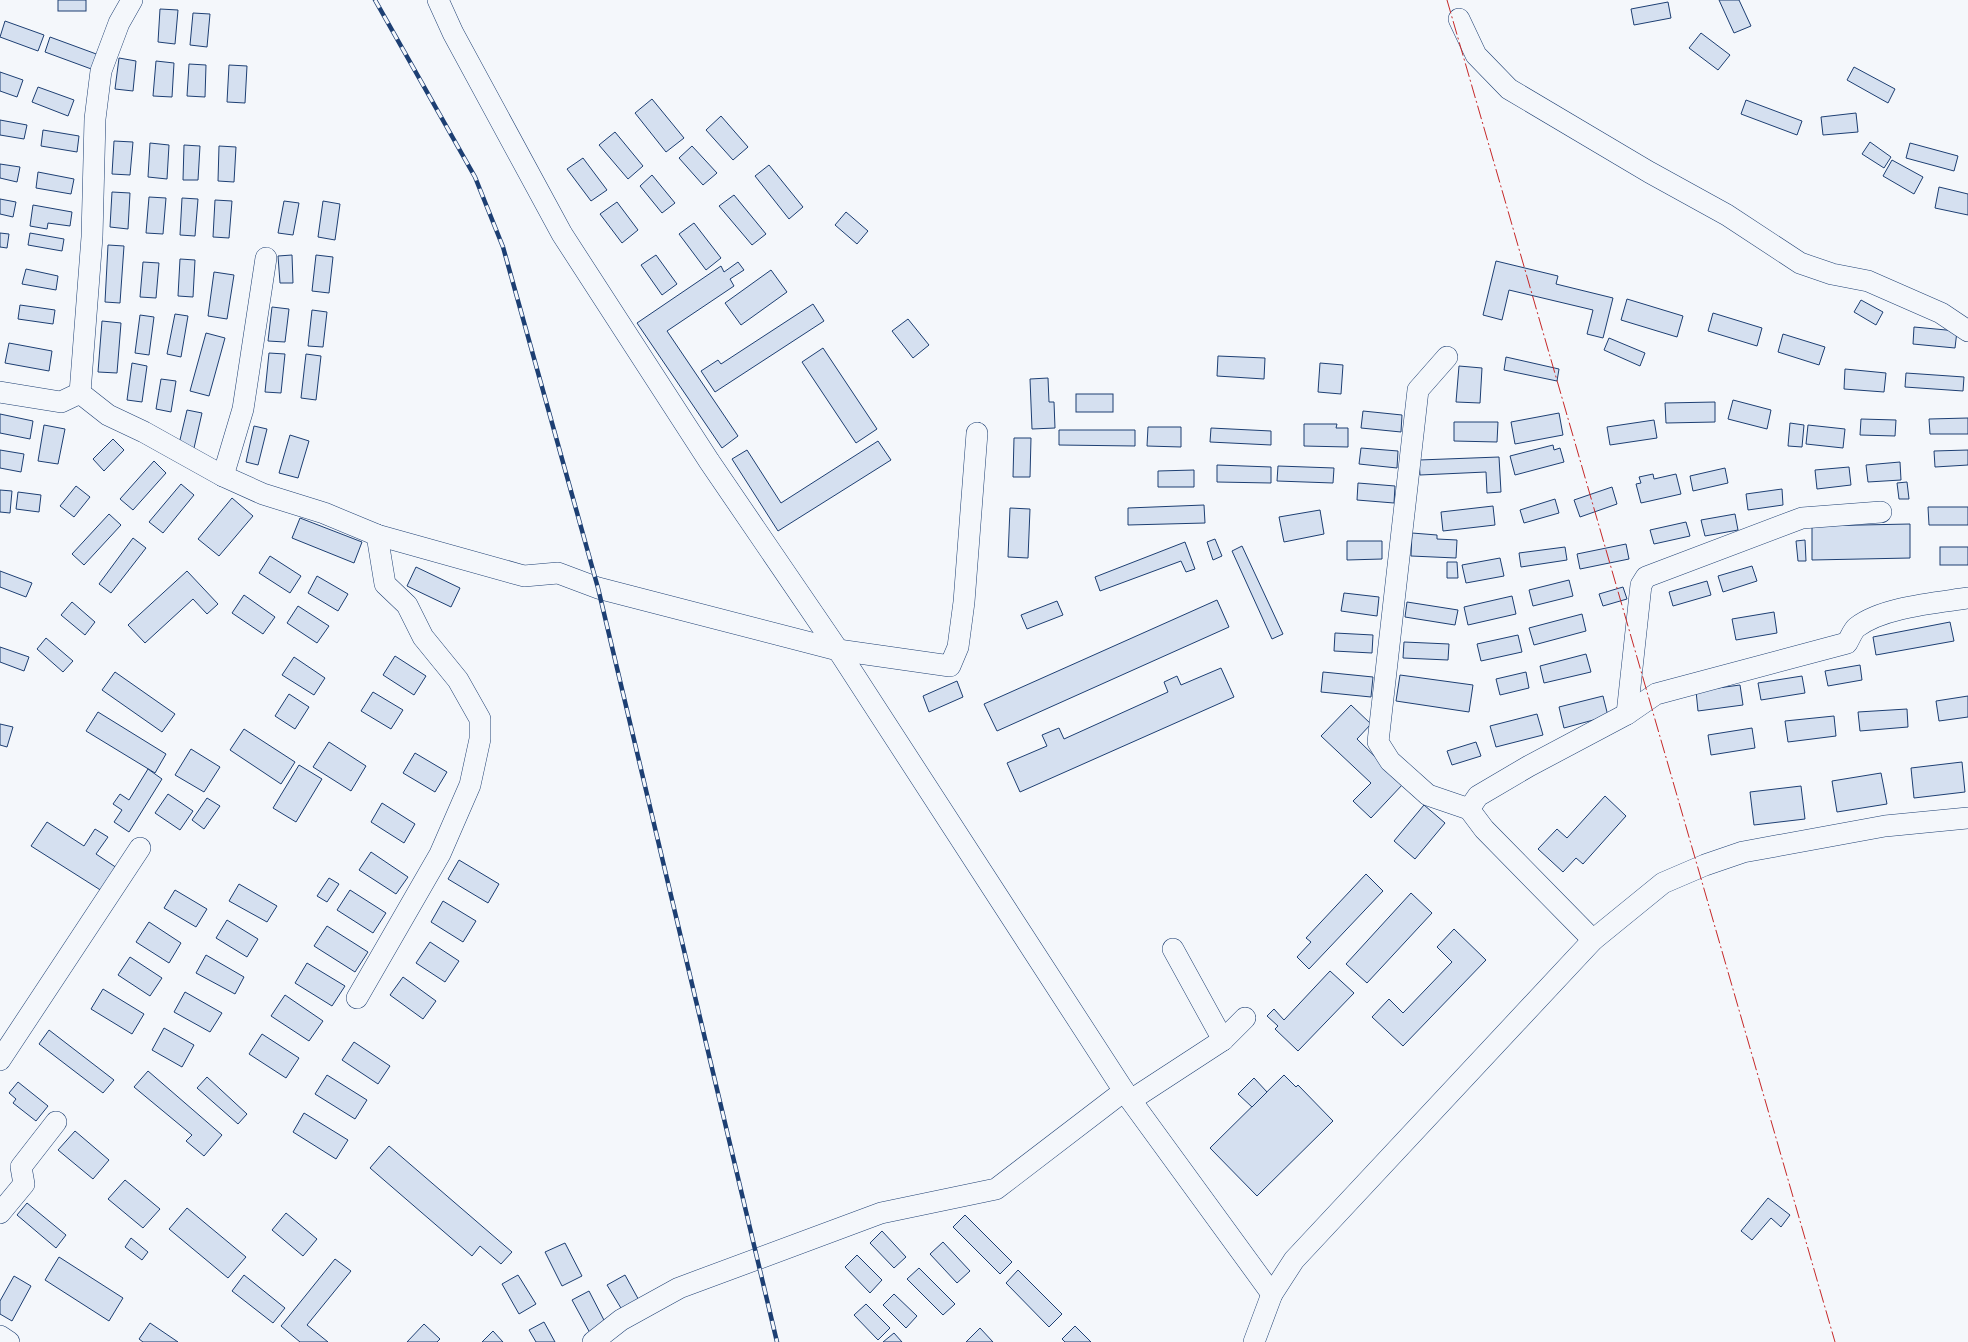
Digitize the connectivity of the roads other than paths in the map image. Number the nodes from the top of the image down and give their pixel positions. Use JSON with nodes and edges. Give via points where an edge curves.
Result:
{"nodes":[{"id":1,"x":132,"y":0,"type":"edge"},
{"id":2,"x":438,"y":0,"type":"edge"},
{"id":3,"x":1459,"y":19,"type":"dead end"},
{"id":4,"x":266,"y":258,"type":"dead end"},
{"id":5,"x":1968,"y":331,"type":"edge"},
{"id":6,"x":1447,"y":357,"type":"dead end"},
{"id":7,"x":0,"y":392,"type":"edge"},
{"id":8,"x":80,"y":394,"type":"junction"},
{"id":9,"x":977,"y":433,"type":"dead end"},
{"id":10,"x":223,"y":476,"type":"junction"},
{"id":11,"x":1881,"y":512,"type":"dead end"},
{"id":12,"x":377,"y":535,"type":"junction"},
{"id":13,"x":1968,"y":598,"type":"edge"},
{"id":14,"x":838,"y":650,"type":"junction"},
{"id":15,"x":1627,"y":714,"type":"junction"},
{"id":16,"x":1469,"y":809,"type":"junction"},
{"id":17,"x":1968,"y":818,"type":"edge"},
{"id":18,"x":140,"y":848,"type":"dead end"},
{"id":19,"x":1593,"y":940,"type":"junction"},
{"id":20,"x":1173,"y":949,"type":"dead end"},
{"id":21,"x":358,"y":998,"type":"dead end"},
{"id":22,"x":1246,"y":1018,"type":"dead end"},
{"id":23,"x":1223,"y":1040,"type":"junction"},
{"id":24,"x":0,"y":1060,"type":"edge"},
{"id":25,"x":1128,"y":1095,"type":"junction"},
{"id":26,"x":56,"y":1122,"type":"dead end"},
{"id":27,"x":0,"y":1213,"type":"edge"},
{"id":28,"x":1272,"y":1294,"type":"junction"},
{"id":29,"x":0,"y":1336,"type":"edge"},
{"id":30,"x":9,"y":1342,"type":"edge"},
{"id":31,"x":593,"y":1342,"type":"edge"},
{"id":32,"x":1254,"y":1342,"type":"edge"}],
"edges":[{"from":1,"to":8,"type":"street","via":[[119,23],[101,70],[95,119],[92,237]]},
{"from":2,"to":14,"type":"street","via":[[562,234],[709,461]]},
{"from":3,"to":5,"type":"street","via":[[1476,54],[1509,89],[1727,215],[1800,263],[1832,274],[1868,281],[1940,313]]},
{"from":4,"to":10,"type":"street","via":[[243,409]]},
{"from":6,"to":16,"type":"street","via":[[1418,390],[1378,742],[1390,762],[1428,795]]},
{"from":7,"to":8,"type":"street","via":[[61,402]]},
{"from":8,"to":10,"type":"street","via":[[108,415]]},
{"from":9,"to":14,"type":"street","via":[[964,602],[958,648],[950,666]]},
{"from":10,"to":12,"type":"street","via":[[263,494],[324,513]]},
{"from":11,"to":15,"type":"street","via":[[1802,518],[1646,577],[1641,585]]},
{"from":12,"to":14,"type":"street","via":[[524,576],[558,573],[598,588]]},
{"from":12,"to":21,"type":"street","via":[[385,584],[407,605],[423,637],[458,680],[480,719],[480,739],[470,786],[440,854]]},
{"from":13,"to":15,"type":"street","via":[[1930,603],[1877,615],[1855,628],[1848,643],[1656,694]]},
{"from":14,"to":25,"type":"street"},
{"from":15,"to":16,"type":"street","via":[[1478,796]]},
{"from":16,"to":19,"type":"street","via":[[1484,829]]},
{"from":17,"to":19,"type":"street","via":[[1884,826],[1743,852],[1663,883]]},
{"from":18,"to":24,"type":"street"},
{"from":19,"to":28,"type":"street","via":[[1294,1260]]},
{"from":20,"to":23,"type":"street"},
{"from":22,"to":23,"type":"street"},
{"from":23,"to":25,"type":"street"},
{"from":25,"to":28,"type":"street"},
{"from":25,"to":31,"type":"street","via":[[996,1189],[881,1212],[679,1288],[621,1320]]},
{"from":26,"to":27,"type":"street","via":[[22,1167],[24,1184]]},
{"from":28,"to":32,"type":"street"},
{"from":29,"to":30,"type":"street"}]}
